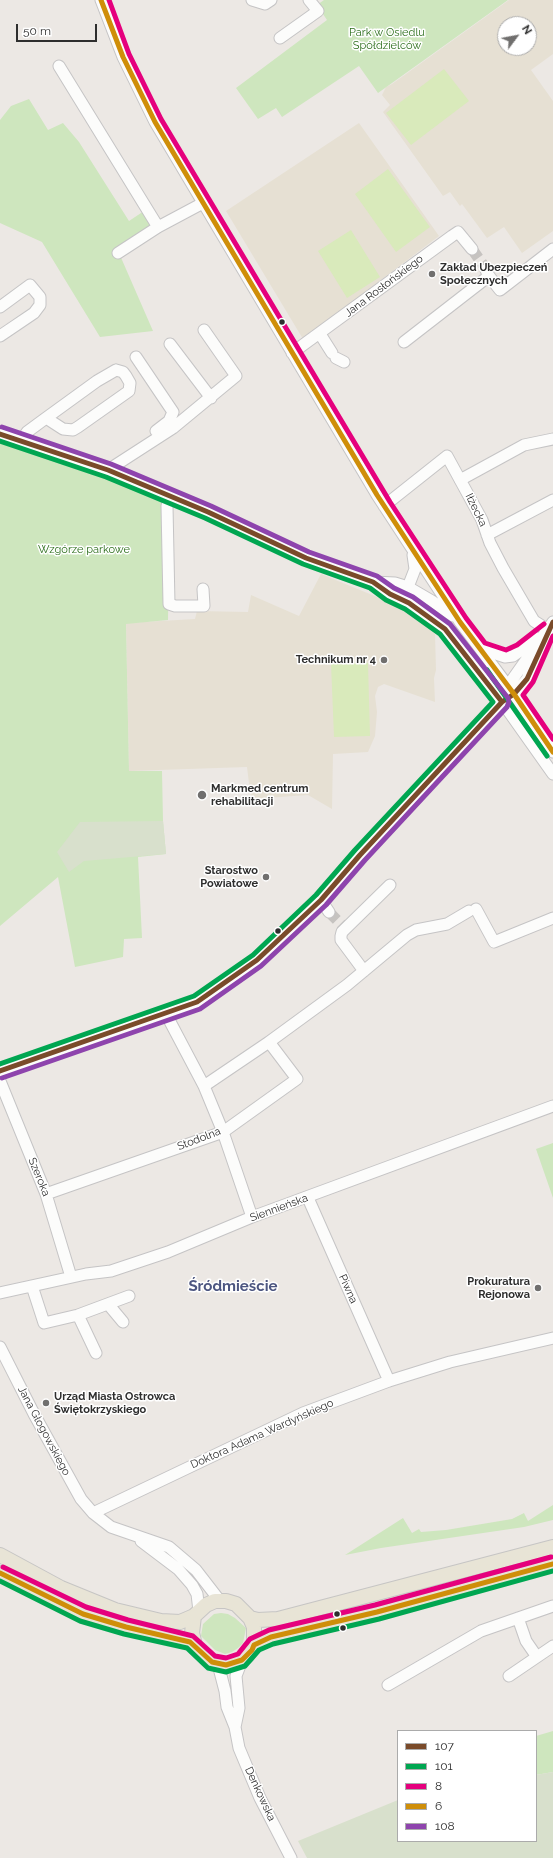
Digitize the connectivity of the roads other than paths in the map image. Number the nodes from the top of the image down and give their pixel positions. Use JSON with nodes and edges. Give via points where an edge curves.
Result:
{"nodes":[{"id":1,"x":101,"y":0,"type":"edge"},
{"id":2,"x":252,"y":0,"type":"edge"},
{"id":3,"x":271,"y":0,"type":"edge"},
{"id":4,"x":309,"y":0,"type":"edge"},
{"id":5,"x":280,"y":38,"type":"dead end"},
{"id":6,"x":59,"y":66,"type":"dead end"},
{"id":7,"x":203,"y":203,"type":"junction"},
{"id":8,"x":158,"y":227,"type":"junction"},
{"id":9,"x":472,"y":249,"type":"tunnel mouth"},
{"id":10,"x":553,"y":249,"type":"edge"},
{"id":11,"x":118,"y":253,"type":"dead end"},
{"id":12,"x":0,"y":307,"type":"edge"},
{"id":13,"x":204,"y":330,"type":"dead end"},
{"id":14,"x":320,"y":334,"type":"junction"},
{"id":15,"x":0,"y":336,"type":"edge"},
{"id":16,"x":404,"y":342,"type":"dead end"},
{"id":17,"x":170,"y":344,"type":"dead end"},
{"id":18,"x":292,"y":353,"type":"junction"},
{"id":19,"x":136,"y":357,"type":"dead end"},
{"id":20,"x":337,"y":358,"type":"dead end"},
{"id":21,"x":211,"y":398,"type":"junction"},
{"id":22,"x":46,"y":418,"type":"junction"},
{"id":23,"x":0,"y":434,"type":"edge"},
{"id":24,"x":553,"y":439,"type":"edge"},
{"id":25,"x":20,"y":441,"type":"junction"},
{"id":26,"x":132,"y":453,"type":"junction"},
{"id":27,"x":108,"y":470,"type":"junction"},
{"id":28,"x":460,"y":480,"type":"junction"},
{"id":29,"x":170,"y":496,"type":"junction"},
{"id":30,"x":553,"y":500,"type":"edge"},
{"id":31,"x":384,"y":506,"type":"junction"},
{"id":32,"x":487,"y":535,"type":"junction"},
{"id":33,"x":412,"y":550,"type":"junction"},
{"id":34,"x":427,"y":573,"type":"junction"},
{"id":35,"x":373,"y":582,"type":"junction"},
{"id":36,"x":408,"y":587,"type":"junction"},
{"id":37,"x":203,"y":589,"type":"dead end"},
{"id":38,"x":420,"y":594,"type":"junction"},
{"id":39,"x":409,"y":603,"type":"junction"},
{"id":40,"x":460,"y":622,"type":"junction"},
{"id":41,"x":550,"y":626,"type":"edge"},
{"id":42,"x":481,"y":649,"type":"junction"},
{"id":43,"x":511,"y":690,"type":"junction"},
{"id":44,"x":502,"y":702,"type":"junction"},
{"id":45,"x":553,"y":752,"type":"edge"},
{"id":46,"x":553,"y":774,"type":"edge"},
{"id":47,"x":390,"y":884,"type":"dead end"},
{"id":48,"x":321,"y":900,"type":"junction"},
{"id":49,"x":329,"y":912,"type":"tunnel mouth"},
{"id":50,"x":553,"y":918,"type":"edge"},
{"id":51,"x":364,"y":971,"type":"junction"},
{"id":52,"x":166,"y":1014,"type":"junction"},
{"id":53,"x":269,"y":1042,"type":"junction"},
{"id":54,"x":0,"y":1071,"type":"edge"},
{"id":55,"x":0,"y":1081,"type":"edge"},
{"id":56,"x":204,"y":1086,"type":"junction"},
{"id":57,"x":553,"y":1106,"type":"edge"},
{"id":58,"x":223,"y":1132,"type":"junction"},
{"id":59,"x":46,"y":1194,"type":"junction"},
{"id":60,"x":308,"y":1198,"type":"junction"},
{"id":61,"x":252,"y":1217,"type":"junction"},
{"id":62,"x":71,"y":1276,"type":"junction"},
{"id":63,"x":32,"y":1286,"type":"junction"},
{"id":64,"x":0,"y":1293,"type":"edge"},
{"id":65,"x":129,"y":1296,"type":"dead end"},
{"id":66,"x":108,"y":1304,"type":"junction"},
{"id":67,"x":78,"y":1315,"type":"junction"},
{"id":68,"x":124,"y":1322,"type":"dead end"},
{"id":69,"x":553,"y":1338,"type":"edge"},
{"id":70,"x":0,"y":1346,"type":"edge"},
{"id":71,"x":96,"y":1353,"type":"dead end"},
{"id":72,"x":389,"y":1381,"type":"junction"},
{"id":73,"x":93,"y":1513,"type":"junction"},
{"id":74,"x":134,"y":1536,"type":"junction"},
{"id":75,"x":553,"y":1547,"type":"edge"},
{"id":76,"x":0,"y":1555,"type":"edge"},
{"id":77,"x":553,"y":1564,"type":"edge"},
{"id":78,"x":0,"y":1573,"type":"edge"},
{"id":79,"x":220,"y":1601,"type":"junction"},
{"id":80,"x":553,"y":1606,"type":"edge"},
{"id":81,"x":197,"y":1613,"type":"junction"},
{"id":82,"x":250,"y":1618,"type":"junction"},
{"id":83,"x":518,"y":1618,"type":"junction"},
{"id":84,"x":254,"y":1645,"type":"junction"},
{"id":85,"x":195,"y":1646,"type":"junction"},
{"id":86,"x":553,"y":1646,"type":"edge"},
{"id":87,"x":537,"y":1657,"type":"junction"},
{"id":88,"x":242,"y":1660,"type":"junction"},
{"id":89,"x":218,"y":1664,"type":"junction"},
{"id":90,"x":509,"y":1676,"type":"dead end"},
{"id":91,"x":388,"y":1685,"type":"dead end"},
{"id":92,"x":235,"y":1727,"type":"junction"},
{"id":93,"x":292,"y":1858,"type":"edge"}],
"edges":[{"from":1,"to":7,"type":"street","via":[[136,87]]},
{"from":2,"to":3,"type":"street","via":[[265,4]]},
{"from":4,"to":5,"type":"street","via":[[318,11]]},
{"from":6,"to":8,"type":"street"},
{"from":7,"to":8,"type":"street"},
{"from":7,"to":18,"type":"street"},
{"from":8,"to":11,"type":"street"},
{"from":9,"to":14,"type":"street","name":"Jana Rosłońskiego","via":[[458,232]]},
{"from":10,"to":16,"type":"street","via":[[500,290],[487,272]]},
{"from":12,"to":15,"type":"street","via":[[30,285],[40,297],[40,305],[34,314]]},
{"from":13,"to":21,"type":"street","via":[[236,376]]},
{"from":14,"to":18,"type":"street","name":"Jana Rosłońskiego"},
{"from":14,"to":20,"type":"street"},
{"from":17,"to":21,"type":"street"},
{"from":18,"to":31,"type":"street"},
{"from":19,"to":26,"type":"street","via":[[173,412],[170,421],[143,441]]},
{"from":21,"to":26,"type":"street","via":[[173,428]]},
{"from":22,"to":22,"type":"street","via":[[62,429],[73,430],[129,392],[130,383],[123,372],[116,370]]},
{"from":22,"to":25,"type":"street","via":[[27,432]]},
{"from":23,"to":25,"type":"street"},
{"from":24,"to":28,"type":"street","via":[[524,444]]},
{"from":25,"to":27,"type":"street"},
{"from":26,"to":27,"type":"street"},
{"from":27,"to":29,"type":"street"},
{"from":28,"to":31,"type":"street","name":"Iłżecka","via":[[447,456]]},
{"from":28,"to":32,"type":"street","name":"Iłżecka","via":[[482,520]]},
{"from":29,"to":35,"type":"street","via":[[306,558]]},
{"from":29,"to":37,"type":"street","via":[[167,506],[169,604],[204,606]]},
{"from":30,"to":32,"type":"street"},
{"from":31,"to":33,"type":"street"},
{"from":32,"to":41,"type":"street","name":"Iłżecka","via":[[534,621]]},
{"from":33,"to":34,"type":"street"},
{"from":33,"to":36,"type":"street","via":[[415,569]]},
{"from":34,"to":38,"type":"street"},
{"from":34,"to":40,"type":"street"},
{"from":35,"to":36,"type":"street","via":[[395,583]]},
{"from":35,"to":39,"type":"street"},
{"from":36,"to":38,"type":"street"},
{"from":36,"to":39,"type":"street"},
{"from":38,"to":39,"type":"street"},
{"from":38,"to":40,"type":"street"},
{"from":39,"to":44,"type":"street","via":[[445,629]]},
{"from":40,"to":42,"type":"street"},
{"from":41,"to":42,"type":"street","via":[[513,656],[505,657]]},
{"from":41,"to":43,"type":"street"},
{"from":42,"to":43,"type":"street"},
{"from":43,"to":44,"type":"street"},
{"from":43,"to":45,"type":"street"},
{"from":44,"to":46,"type":"street"},
{"from":44,"to":48,"type":"street"},
{"from":47,"to":51,"type":"street","via":[[342,932],[341,940]]},
{"from":48,"to":49,"type":"street"},
{"from":48,"to":52,"type":"street","via":[[257,960],[197,1002]]},
{"from":50,"to":51,"type":"street","via":[[494,942],[473,910],[447,924],[416,930],[407,935]]},
{"from":51,"to":53,"type":"street"},
{"from":52,"to":54,"type":"street"},
{"from":52,"to":56,"type":"street"},
{"from":53,"to":56,"type":"street"},
{"from":53,"to":58,"type":"street","name":"Stodolna","via":[[297,1079]]},
{"from":55,"to":59,"type":"street","name":"Szeroka"},
{"from":56,"to":58,"type":"street"},
{"from":57,"to":60,"type":"street","name":"Siennieńska"},
{"from":58,"to":59,"type":"street","name":"Stodolna"},
{"from":58,"to":61,"type":"street"},
{"from":59,"to":62,"type":"street","name":"Szeroka"},
{"from":60,"to":61,"type":"street","name":"Siennieńska"},
{"from":60,"to":72,"type":"street","name":"Piwna"},
{"from":61,"to":62,"type":"street","name":"Siennieńska","via":[[168,1252],[111,1271]]},
{"from":62,"to":63,"type":"street","name":"Siennieńska"},
{"from":63,"to":64,"type":"street","name":"Siennieńska"},
{"from":63,"to":67,"type":"street","via":[[44,1323]]},
{"from":65,"to":66,"type":"street"},
{"from":66,"to":67,"type":"street"},
{"from":66,"to":68,"type":"street"},
{"from":67,"to":71,"type":"street"},
{"from":69,"to":72,"type":"street","name":"Doktora Adama Wardyńskiego","via":[[450,1362]]},
{"from":70,"to":73,"type":"street","name":"Jana Głogowskiego","via":[[81,1499]]},
{"from":72,"to":73,"type":"street","name":"Doktora Adama Wardyńskiego","via":[[303,1413]]},
{"from":73,"to":74,"type":"street","name":"Jana Głogowskiego","via":[[111,1527]]},
{"from":74,"to":79,"type":"street","via":[[169,1547],[184,1558]]},
{"from":74,"to":81,"type":"street","via":[[178,1569],[192,1585],[197,1594]]},
{"from":75,"to":82,"type":"main road","via":[[278,1619]]},
{"from":76,"to":81,"type":"main road","via":[[61,1588],[115,1610],[161,1622],[180,1622]]},
{"from":77,"to":84,"type":"main road","via":[[377,1612],[271,1637]]},
{"from":78,"to":85,"type":"main road","via":[[83,1614],[126,1627],[182,1639]]},
{"from":79,"to":81,"type":"main road","via":[[206,1605]]},
{"from":79,"to":82,"type":"main road","via":[[236,1604]]},
{"from":80,"to":83,"type":"street"},
{"from":81,"to":85,"type":"main road","via":[[192,1633]]},
{"from":82,"to":84,"type":"main road","via":[[255,1633]]},
{"from":83,"to":87,"type":"street","via":[[526,1641]]},
{"from":83,"to":91,"type":"street","via":[[481,1631]]},
{"from":84,"to":88,"type":"main road"},
{"from":85,"to":89,"type":"main road","via":[[207,1658]]},
{"from":86,"to":87,"type":"street"},
{"from":87,"to":90,"type":"street"},
{"from":88,"to":89,"type":"main road","via":[[234,1664]]},
{"from":88,"to":92,"type":"street","name":"Denkowska","via":[[236,1676],[239,1708]]},
{"from":89,"to":92,"type":"street","name":"Denkowska","via":[[227,1707]]},
{"from":92,"to":93,"type":"street","name":"Denkowska","via":[[239,1748],[260,1798]]}]}
